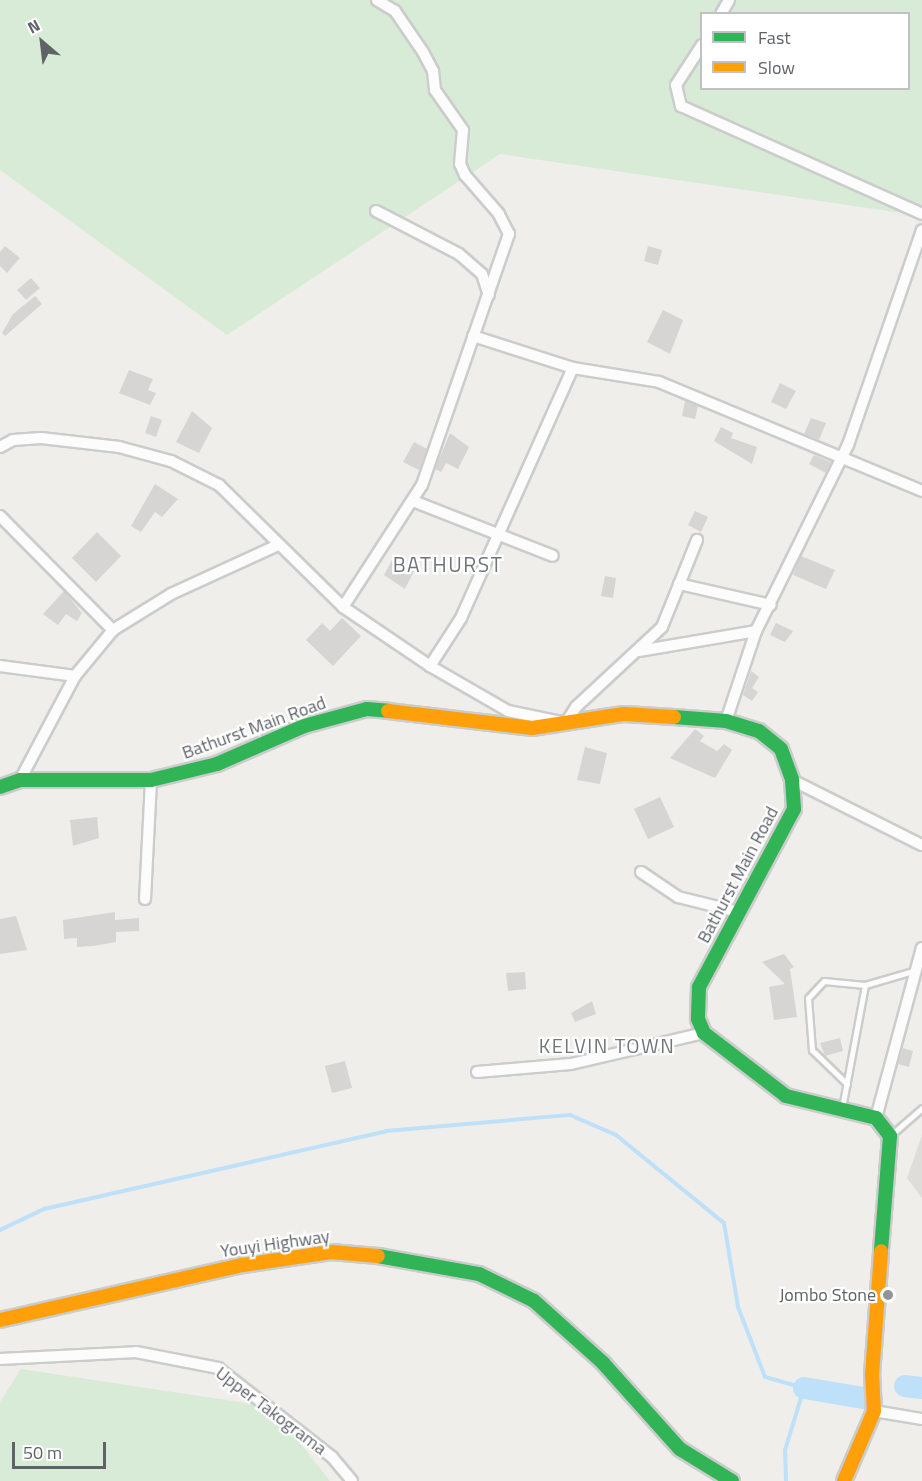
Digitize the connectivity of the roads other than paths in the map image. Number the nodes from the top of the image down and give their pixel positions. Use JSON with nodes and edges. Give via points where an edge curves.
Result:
{"nodes":[{"id":1,"x":376,"y":0,"type":"edge"},
{"id":2,"x":700,"y":48,"type":"edge"},
{"id":3,"x":376,"y":211,"type":"dead end"},
{"id":4,"x":922,"y":214,"type":"edge"},
{"id":5,"x":922,"y":230,"type":"edge"},
{"id":6,"x":489,"y":295,"type":"junction"},
{"id":7,"x":473,"y":336,"type":"junction"},
{"id":8,"x":573,"y":368,"type":"junction"},
{"id":9,"x":0,"y":447,"type":"edge"},
{"id":10,"x":841,"y":460,"type":"junction"},
{"id":11,"x":922,"y":490,"type":"edge"},
{"id":12,"x":413,"y":501,"type":"junction"},
{"id":13,"x":0,"y":516,"type":"edge"},
{"id":14,"x":498,"y":534,"type":"junction"},
{"id":15,"x":697,"y":540,"type":"dead end"},
{"id":16,"x":278,"y":545,"type":"junction"},
{"id":17,"x":553,"y":556,"type":"dead end"},
{"id":18,"x":679,"y":584,"type":"junction"},
{"id":19,"x":771,"y":605,"type":"junction"},
{"id":20,"x":343,"y":607,"type":"junction"},
{"id":21,"x":114,"y":630,"type":"junction"},
{"id":22,"x":756,"y":631,"type":"junction"},
{"id":23,"x":639,"y":651,"type":"junction"},
{"id":24,"x":0,"y":666,"type":"edge"},
{"id":25,"x":430,"y":666,"type":"junction"},
{"id":26,"x":75,"y":676,"type":"junction"},
{"id":27,"x":726,"y":721,"type":"junction"},
{"id":28,"x":566,"y":723,"type":"junction"},
{"id":29,"x":20,"y":780,"type":"junction"},
{"id":30,"x":151,"y":780,"type":"junction"},
{"id":31,"x":792,"y":780,"type":"junction"},
{"id":32,"x":0,"y":787,"type":"edge"},
{"id":33,"x":922,"y":845,"type":"edge"},
{"id":34,"x":641,"y":872,"type":"dead end"},
{"id":35,"x":145,"y":899,"type":"dead end"},
{"id":36,"x":739,"y":912,"type":"junction"},
{"id":37,"x":922,"y":948,"type":"edge"},
{"id":38,"x":916,"y":970,"type":"junction"},
{"id":39,"x":865,"y":985,"type":"junction"},
{"id":40,"x":704,"y":1033,"type":"junction"},
{"id":41,"x":477,"y":1072,"type":"dead end"},
{"id":42,"x":847,"y":1084,"type":"junction"},
{"id":43,"x":922,"y":1108,"type":"edge"},
{"id":44,"x":842,"y":1110,"type":"junction"},
{"id":45,"x":876,"y":1118,"type":"junction"},
{"id":46,"x":890,"y":1136,"type":"junction"},
{"id":47,"x":0,"y":1320,"type":"edge"},
{"id":48,"x":0,"y":1359,"type":"edge"},
{"id":49,"x":874,"y":1411,"type":"junction"},
{"id":50,"x":922,"y":1419,"type":"edge"},
{"id":51,"x":352,"y":1481,"type":"edge"},
{"id":52,"x":732,"y":1481,"type":"edge"},
{"id":53,"x":844,"y":1481,"type":"edge"}],
"edges":[{"from":1,"to":6,"type":"street","via":[[395,10],[423,52],[433,71],[435,90],[463,130],[460,164],[465,175],[499,214],[509,234]]},
{"from":2,"to":4,"type":"street","via":[[676,85],[681,106]]},
{"from":3,"to":6,"type":"street","via":[[459,254],[482,274]]},
{"from":5,"to":10,"type":"street"},
{"from":6,"to":7,"type":"street"},
{"from":7,"to":8,"type":"street"},
{"from":7,"to":12,"type":"street"},
{"from":8,"to":10,"type":"street","via":[[659,382]]},
{"from":8,"to":14,"type":"street"},
{"from":9,"to":16,"type":"street","via":[[13,440],[41,438],[119,447],[171,461],[219,485]]},
{"from":10,"to":11,"type":"street"},
{"from":10,"to":19,"type":"street"},
{"from":12,"to":14,"type":"street"},
{"from":12,"to":20,"type":"street"},
{"from":13,"to":21,"type":"street"},
{"from":14,"to":17,"type":"street"},
{"from":14,"to":25,"type":"street","via":[[461,618]]},
{"from":15,"to":18,"type":"street"},
{"from":16,"to":20,"type":"street"},
{"from":16,"to":21,"type":"street","via":[[171,594]]},
{"from":18,"to":19,"type":"street"},
{"from":18,"to":23,"type":"street","via":[[662,627]]},
{"from":19,"to":22,"type":"street"},
{"from":20,"to":25,"type":"street"},
{"from":21,"to":26,"type":"street"},
{"from":22,"to":23,"type":"street"},
{"from":22,"to":27,"type":"street"},
{"from":23,"to":28,"type":"street","via":[[576,707]]},
{"from":24,"to":26,"type":"street"},
{"from":25,"to":28,"type":"street","via":[[508,711]]},
{"from":26,"to":29,"type":"street"},
{"from":27,"to":28,"type":"street","name":"Bathurst Main Road","via":[[624,714]]},
{"from":27,"to":31,"type":"street","name":"Bathurst Main Road","via":[[759,730],[781,749]]},
{"from":28,"to":30,"type":"street","name":"Bathurst Main Road","via":[[532,728],[367,708],[304,726],[217,764]]},
{"from":29,"to":30,"type":"street","name":"Bathurst Main Road"},
{"from":29,"to":32,"type":"street","name":"Bathurst Main Road"},
{"from":30,"to":35,"type":"street"},
{"from":31,"to":33,"type":"street"},
{"from":31,"to":36,"type":"street","name":"Bathurst Main Road","via":[[794,809]]},
{"from":34,"to":36,"type":"street","via":[[678,897]]},
{"from":36,"to":40,"type":"street","name":"Bathurst Main Road","via":[[699,987],[698,1019]]},
{"from":37,"to":38,"type":"street"},
{"from":38,"to":39,"type":"lane"},
{"from":38,"to":45,"type":"street"},
{"from":39,"to":42,"type":"lane"},
{"from":39,"to":42,"type":"lane","via":[[824,981],[808,998],[812,1050]]},
{"from":40,"to":41,"type":"street","via":[[571,1064]]},
{"from":40,"to":44,"type":"street","via":[[786,1096]]},
{"from":42,"to":44,"type":"lane"},
{"from":43,"to":46,"type":"lane"},
{"from":44,"to":45,"type":"street"},
{"from":45,"to":46,"type":"street"},
{"from":46,"to":49,"type":"street","via":[[872,1376]]},
{"from":47,"to":52,"type":"street","name":"Youyi Highway","via":[[243,1264],[331,1252],[407,1258],[479,1274],[534,1301],[603,1363],[680,1449]]},
{"from":48,"to":51,"type":"street","name":"Upper Takograma","via":[[136,1352],[218,1368],[332,1458]]},
{"from":49,"to":50,"type":"street"},
{"from":49,"to":53,"type":"street"}]}
